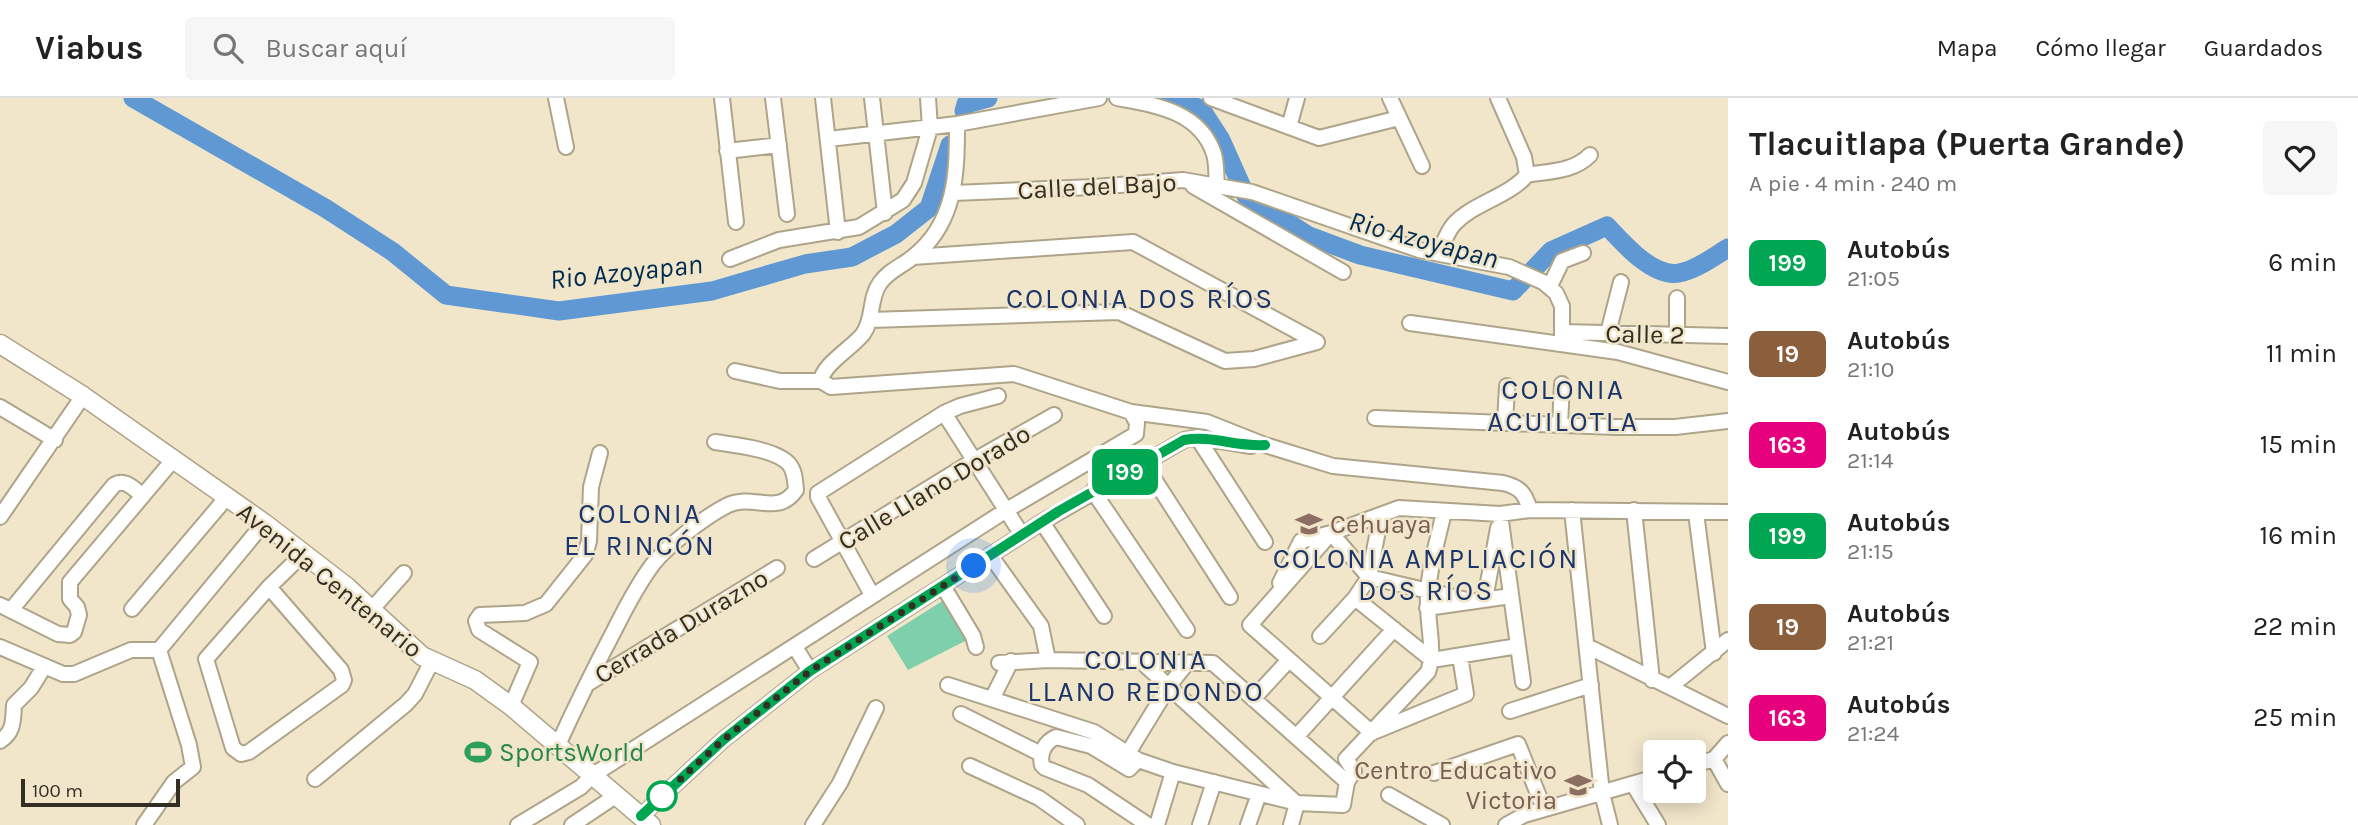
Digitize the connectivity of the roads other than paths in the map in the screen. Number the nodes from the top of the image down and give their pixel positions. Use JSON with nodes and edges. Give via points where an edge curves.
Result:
{"nodes":[{"id":1,"x":556,"y":98,"type":"edge"},
{"id":2,"x":722,"y":98,"type":"edge"},
{"id":3,"x":773,"y":98,"type":"edge"},
{"id":4,"x":823,"y":98,"type":"edge"},
{"id":5,"x":872,"y":98,"type":"edge"},
{"id":6,"x":928,"y":98,"type":"edge"},
{"id":7,"x":1099,"y":98,"type":"edge"},
{"id":8,"x":1117,"y":98,"type":"edge"},
{"id":9,"x":1211,"y":98,"type":"edge"},
{"id":10,"x":1297,"y":98,"type":"edge"},
{"id":11,"x":1390,"y":98,"type":"edge"},
{"id":12,"x":1498,"y":98,"type":"edge"},
{"id":13,"x":1399,"y":118,"type":"junction"},
{"id":14,"x":957,"y":124,"type":"junction"},
{"id":15,"x":1289,"y":127,"type":"junction"},
{"id":16,"x":930,"y":128,"type":"junction"},
{"id":17,"x":877,"y":134,"type":"junction"},
{"id":18,"x":829,"y":139,"type":"junction"},
{"id":19,"x":779,"y":145,"type":"junction"},
{"id":20,"x":566,"y":147,"type":"dead end"},
{"id":21,"x":727,"y":151,"type":"junction"},
{"id":22,"x":1590,"y":155,"type":"dead end"},
{"id":23,"x":1422,"y":166,"type":"dead end"},
{"id":24,"x":1527,"y":175,"type":"junction"},
{"id":25,"x":1183,"y":180,"type":"junction"},
{"id":26,"x":1222,"y":188,"type":"junction"},
{"id":27,"x":954,"y":193,"type":"junction"},
{"id":28,"x":885,"y":213,"type":"junction"},
{"id":29,"x":787,"y":214,"type":"dead end"},
{"id":30,"x":736,"y":222,"type":"dead end"},
{"id":31,"x":838,"y":232,"type":"junction"},
{"id":32,"x":1439,"y":253,"type":"junction"},
{"id":33,"x":1583,"y":253,"type":"dead end"},
{"id":34,"x":913,"y":257,"type":"junction"},
{"id":35,"x":730,"y":259,"type":"dead end"},
{"id":36,"x":1343,"y":272,"type":"dead end"},
{"id":37,"x":1621,"y":282,"type":"dead end"},
{"id":38,"x":1546,"y":284,"type":"junction"},
{"id":39,"x":1677,"y":298,"type":"dead end"},
{"id":40,"x":870,"y":320,"type":"junction"},
{"id":41,"x":1410,"y":323,"type":"dead end"},
{"id":42,"x":1608,"y":333,"type":"junction"},
{"id":43,"x":1677,"y":334,"type":"junction"},
{"id":44,"x":1728,"y":336,"type":"edge"},
{"id":45,"x":1562,"y":338,"type":"junction"},
{"id":46,"x":0,"y":344,"type":"edge"},
{"id":47,"x":735,"y":370,"type":"dead end"},
{"id":48,"x":821,"y":381,"type":"junction"},
{"id":49,"x":1728,"y":382,"type":"edge"},
{"id":50,"x":1562,"y":384,"type":"dead end"},
{"id":51,"x":1507,"y":386,"type":"dead end"},
{"id":52,"x":83,"y":396,"type":"junction"},
{"id":53,"x":998,"y":396,"type":"dead end"},
{"id":54,"x":0,"y":407,"type":"edge"},
{"id":55,"x":1131,"y":412,"type":"junction"},
{"id":56,"x":944,"y":413,"type":"junction"},
{"id":57,"x":1054,"y":415,"type":"dead end"},
{"id":58,"x":1375,"y":418,"type":"dead end"},
{"id":59,"x":1728,"y":421,"type":"edge"},
{"id":60,"x":1504,"y":422,"type":"junction"},
{"id":61,"x":1560,"y":425,"type":"junction"},
{"id":62,"x":1197,"y":437,"type":"junction"},
{"id":63,"x":55,"y":440,"type":"junction"},
{"id":64,"x":715,"y":442,"type":"dead end"},
{"id":65,"x":1265,"y":445,"type":"junction"},
{"id":66,"x":600,"y":453,"type":"dead end"},
{"id":67,"x":173,"y":460,"type":"junction"},
{"id":68,"x":973,"y":461,"type":"junction"},
{"id":69,"x":1143,"y":462,"type":"junction"},
{"id":70,"x":1093,"y":491,"type":"junction"},
{"id":71,"x":143,"y":496,"type":"junction"},
{"id":72,"x":227,"y":497,"type":"junction"},
{"id":73,"x":1530,"y":510,"type":"junction"},
{"id":74,"x":1572,"y":510,"type":"junction"},
{"id":75,"x":1634,"y":510,"type":"junction"},
{"id":76,"x":1005,"y":511,"type":"junction"},
{"id":77,"x":1444,"y":512,"type":"junction"},
{"id":78,"x":1728,"y":512,"type":"edge"},
{"id":79,"x":1696,"y":513,"type":"junction"},
{"id":80,"x":1500,"y":514,"type":"junction"},
{"id":81,"x":1381,"y":515,"type":"junction"},
{"id":82,"x":0,"y":517,"type":"edge"},
{"id":83,"x":1042,"y":522,"type":"junction"},
{"id":84,"x":264,"y":523,"type":"junction"},
{"id":85,"x":1331,"y":533,"type":"junction"},
{"id":86,"x":1022,"y":535,"type":"junction"},
{"id":87,"x":1265,"y":542,"type":"dead end"},
{"id":88,"x":842,"y":543,"type":"junction"},
{"id":89,"x":304,"y":553,"type":"junction"},
{"id":90,"x":990,"y":555,"type":"junction"},
{"id":91,"x":814,"y":559,"type":"dead end"},
{"id":92,"x":777,"y":568,"type":"dead end"},
{"id":93,"x":404,"y":573,"type":"dead end"},
{"id":94,"x":1369,"y":577,"type":"junction"},
{"id":95,"x":943,"y":586,"type":"junction"},
{"id":96,"x":270,"y":587,"type":"junction"},
{"id":97,"x":1428,"y":590,"type":"junction"},
{"id":98,"x":872,"y":595,"type":"junction"},
{"id":99,"x":1511,"y":596,"type":"junction"},
{"id":100,"x":1230,"y":597,"type":"dead end"},
{"id":101,"x":1355,"y":598,"type":"junction"},
{"id":102,"x":1478,"y":600,"type":"junction"},
{"id":103,"x":5,"y":608,"type":"edge"},
{"id":104,"x":1427,"y":608,"type":"junction"},
{"id":105,"x":132,"y":609,"type":"dead end"},
{"id":106,"x":372,"y":609,"type":"junction"},
{"id":107,"x":1104,"y":616,"type":"dead end"},
{"id":108,"x":1394,"y":629,"type":"junction"},
{"id":109,"x":1187,"y":630,"type":"dead end"},
{"id":110,"x":1320,"y":636,"type":"dead end"},
{"id":111,"x":1728,"y":640,"type":"edge"},
{"id":112,"x":1518,"y":646,"type":"junction"},
{"id":113,"x":1587,"y":646,"type":"junction"},
{"id":114,"x":0,"y":647,"type":"edge"},
{"id":115,"x":795,"y":647,"type":"junction"},
{"id":116,"x":976,"y":647,"type":"dead end"},
{"id":117,"x":159,"y":650,"type":"junction"},
{"id":118,"x":1714,"y":653,"type":"junction"},
{"id":119,"x":1460,"y":656,"type":"junction"},
{"id":120,"x":1048,"y":660,"type":"junction"},
{"id":121,"x":1432,"y":660,"type":"junction"},
{"id":122,"x":432,"y":661,"type":"junction"},
{"id":123,"x":1288,"y":661,"type":"junction"},
{"id":124,"x":1143,"y":663,"type":"junction"},
{"id":125,"x":1187,"y":663,"type":"junction"},
{"id":126,"x":44,"y":667,"type":"junction"},
{"id":127,"x":810,"y":671,"type":"junction"},
{"id":128,"x":1652,"y":680,"type":"junction"},
{"id":129,"x":1523,"y":682,"type":"dead end"},
{"id":130,"x":586,"y":684,"type":"junction"},
{"id":131,"x":948,"y":685,"type":"dead end"},
{"id":132,"x":1591,"y":685,"type":"junction"},
{"id":133,"x":1169,"y":686,"type":"junction"},
{"id":134,"x":1670,"y":687,"type":"junction"},
{"id":135,"x":1331,"y":697,"type":"junction"},
{"id":136,"x":0,"y":699,"type":"edge"},
{"id":137,"x":992,"y":699,"type":"junction"},
{"id":138,"x":1254,"y":699,"type":"junction"},
{"id":139,"x":14,"y":705,"type":"junction"},
{"id":140,"x":511,"y":706,"type":"junction"},
{"id":141,"x":876,"y":708,"type":"dead end"},
{"id":142,"x":1510,"y":711,"type":"dead end"},
{"id":143,"x":961,"y":714,"type":"dead end"},
{"id":144,"x":1728,"y":716,"type":"edge"},
{"id":145,"x":1372,"y":733,"type":"junction"},
{"id":146,"x":1296,"y":737,"type":"junction"},
{"id":147,"x":0,"y":741,"type":"edge"},
{"id":148,"x":1728,"y":743,"type":"edge"},
{"id":149,"x":558,"y":745,"type":"junction"},
{"id":150,"x":1133,"y":756,"type":"junction"},
{"id":151,"x":1714,"y":758,"type":"junction"},
{"id":152,"x":1043,"y":761,"type":"junction"},
{"id":153,"x":1706,"y":761,"type":"edge"},
{"id":154,"x":970,"y":766,"type":"dead end"},
{"id":155,"x":1173,"y":772,"type":"junction"},
{"id":156,"x":1434,"y":772,"type":"dead end"},
{"id":157,"x":593,"y":775,"type":"junction"},
{"id":158,"x":315,"y":779,"type":"dead end"},
{"id":159,"x":1643,"y":781,"type":"edge"},
{"id":160,"x":1214,"y":782,"type":"junction"},
{"id":161,"x":1347,"y":782,"type":"junction"},
{"id":162,"x":1633,"y":784,"type":"junction"},
{"id":163,"x":1728,"y":784,"type":"edge"},
{"id":164,"x":1602,"y":793,"type":"junction"},
{"id":165,"x":1259,"y":794,"type":"junction"},
{"id":166,"x":617,"y":795,"type":"junction"},
{"id":167,"x":1388,"y":795,"type":"dead end"},
{"id":168,"x":1297,"y":803,"type":"junction"},
{"id":169,"x":1544,"y":809,"type":"junction"},
{"id":170,"x":1524,"y":815,"type":"junction"},
{"id":171,"x":646,"y":820,"type":"edge"},
{"id":172,"x":1075,"y":824,"type":"edge"},
{"id":173,"x":144,"y":825,"type":"edge"},
{"id":174,"x":518,"y":825,"type":"edge"},
{"id":175,"x":572,"y":825,"type":"edge"},
{"id":176,"x":813,"y":825,"type":"edge"},
{"id":177,"x":1148,"y":825,"type":"edge"},
{"id":178,"x":1157,"y":825,"type":"edge"},
{"id":179,"x":1200,"y":825,"type":"edge"},
{"id":180,"x":1248,"y":825,"type":"edge"},
{"id":181,"x":1291,"y":825,"type":"edge"},
{"id":182,"x":1442,"y":825,"type":"edge"},
{"id":183,"x":1506,"y":825,"type":"edge"},
{"id":184,"x":1538,"y":825,"type":"edge"},
{"id":185,"x":1610,"y":825,"type":"edge"},
{"id":186,"x":1658,"y":825,"type":"edge"}],
"edges":[{"from":1,"to":20,"type":"street"},
{"from":2,"to":21,"type":"street"},
{"from":3,"to":19,"type":"street"},
{"from":4,"to":18,"type":"street"},
{"from":5,"to":17,"type":"street"},
{"from":6,"to":16,"type":"street"},
{"from":7,"to":14,"type":"street"},
{"from":8,"to":26,"type":"street","via":[[1166,107],[1203,132]]},
{"from":9,"to":15,"type":"street"},
{"from":10,"to":15,"type":"street"},
{"from":11,"to":13,"type":"street"},
{"from":12,"to":24,"type":"street","via":[[1524,157]]},
{"from":13,"to":15,"type":"street","via":[[1319,138]]},
{"from":13,"to":23,"type":"street"},
{"from":14,"to":16,"type":"street"},
{"from":14,"to":27,"type":"street"},
{"from":16,"to":17,"type":"street"},
{"from":16,"to":28,"type":"street","via":[[914,183],[903,200]]},
{"from":17,"to":18,"type":"street"},
{"from":17,"to":28,"type":"street"},
{"from":18,"to":31,"type":"street"},
{"from":19,"to":21,"type":"street"},
{"from":19,"to":29,"type":"street"},
{"from":21,"to":30,"type":"street"},
{"from":22,"to":24,"type":"street","via":[[1580,165]]},
{"from":24,"to":32,"type":"street","via":[[1453,225]]},
{"from":25,"to":26,"type":"street","name":"Calle del Bajo"},
{"from":25,"to":27,"type":"street","name":"Calle del Bajo"},
{"from":25,"to":36,"type":"street"},
{"from":26,"to":32,"type":"street","name":"Calle del Bajo","via":[[1252,192],[1366,233]]},
{"from":27,"to":34,"type":"street","via":[[945,218]]},
{"from":28,"to":31,"type":"street","via":[[859,228]]},
{"from":31,"to":35,"type":"street","via":[[779,240]]},
{"from":32,"to":38,"type":"street","name":"Calle del Bajo","via":[[1509,267]]},
{"from":33,"to":38,"type":"street","via":[[1562,261]]},
{"from":34,"to":40,"type":"street","via":[[878,284]]},
{"from":34,"to":40,"type":"street","via":[[1133,242],[1317,342],[1255,359],[1225,361],[1119,312]]},
{"from":37,"to":42,"type":"street"},
{"from":38,"to":45,"type":"street","via":[[1563,306]]},
{"from":39,"to":43,"type":"street"},
{"from":40,"to":48,"type":"street","via":[[863,333],[824,370]]},
{"from":41,"to":45,"type":"street"},
{"from":42,"to":43,"type":"street","name":"Calle 2"},
{"from":42,"to":45,"type":"street","name":"Calle 2"},
{"from":43,"to":44,"type":"street","name":"Calle 2"},
{"from":45,"to":49,"type":"street"},
{"from":46,"to":52,"type":"main road","name":"Avenida Centenario"},
{"from":47,"to":48,"type":"street","via":[[780,381]]},
{"from":48,"to":55,"type":"street","via":[[831,387],[1014,374]]},
{"from":50,"to":61,"type":"street"},
{"from":51,"to":60,"type":"street"},
{"from":52,"to":63,"type":"street"},
{"from":52,"to":67,"type":"main road","name":"Avenida Centenario"},
{"from":53,"to":56,"type":"street"},
{"from":54,"to":63,"type":"street"},
{"from":55,"to":65,"type":"street","via":[[1207,422]]},
{"from":55,"to":76,"type":"street","via":[[1136,434]]},
{"from":56,"to":68,"type":"street"},
{"from":56,"to":88,"type":"street","via":[[821,490],[818,497]]},
{"from":57,"to":68,"type":"street","name":"Calle Llano Dorado"},
{"from":58,"to":60,"type":"street"},
{"from":59,"to":61,"type":"street","via":[[1675,427]]},
{"from":60,"to":61,"type":"street"},
{"from":62,"to":65,"type":"street"},
{"from":62,"to":69,"type":"street"},
{"from":62,"to":87,"type":"street"},
{"from":63,"to":82,"type":"street"},
{"from":64,"to":130,"type":"street","via":[[781,458],[790,464],[796,490],[790,500],[778,505],[744,500],[728,505],[675,541],[653,564]]},
{"from":65,"to":73,"type":"street","via":[[1333,466],[1503,483],[1518,487]]},
{"from":66,"to":140,"type":"street","via":[[591,487],[585,555],[546,604],[525,613],[480,615],[475,621],[479,630],[530,662]]},
{"from":67,"to":71,"type":"street"},
{"from":67,"to":72,"type":"main road","name":"Avenida Centenario"},
{"from":68,"to":76,"type":"street"},
{"from":68,"to":88,"type":"street","name":"Calle Llano Dorado"},
{"from":69,"to":70,"type":"street"},
{"from":69,"to":100,"type":"street"},
{"from":70,"to":83,"type":"street"},
{"from":70,"to":109,"type":"street"},
{"from":71,"to":103,"type":"street","via":[[125,482],[114,485]]},
{"from":71,"to":103,"type":"street","via":[[70,582],[70,598],[79,615],[75,632],[58,634]]},
{"from":72,"to":84,"type":"main road","name":"Avenida Centenario"},
{"from":72,"to":105,"type":"street"},
{"from":73,"to":74,"type":"street"},
{"from":73,"to":80,"type":"street"},
{"from":74,"to":75,"type":"street"},
{"from":74,"to":113,"type":"street"},
{"from":75,"to":79,"type":"street"},
{"from":75,"to":128,"type":"street"},
{"from":76,"to":86,"type":"street"},
{"from":76,"to":98,"type":"street"},
{"from":77,"to":80,"type":"street"},
{"from":77,"to":81,"type":"street","via":[[1399,508]]},
{"from":77,"to":97,"type":"street"},
{"from":78,"to":79,"type":"street"},
{"from":79,"to":118,"type":"street"},
{"from":80,"to":99,"type":"street"},
{"from":80,"to":102,"type":"street"},
{"from":81,"to":85,"type":"street"},
{"from":81,"to":94,"type":"street"},
{"from":83,"to":86,"type":"street"},
{"from":83,"to":107,"type":"street"},
{"from":84,"to":89,"type":"main road","name":"Avenida Centenario"},
{"from":84,"to":117,"type":"street"},
{"from":85,"to":94,"type":"street"},
{"from":85,"to":123,"type":"street","via":[[1250,625]]},
{"from":86,"to":90,"type":"street"},
{"from":88,"to":91,"type":"street","name":"Calle Llano Dorado"},
{"from":88,"to":98,"type":"street"},
{"from":89,"to":96,"type":"street"},
{"from":89,"to":106,"type":"main road","name":"Avenida Centenario"},
{"from":90,"to":95,"type":"street"},
{"from":90,"to":120,"type":"street","via":[[1041,626]]},
{"from":92,"to":130,"type":"street","name":"Cerrada Durazno"},
{"from":93,"to":106,"type":"street"},
{"from":94,"to":97,"type":"street"},
{"from":94,"to":101,"type":"street"},
{"from":95,"to":116,"type":"street"},
{"from":95,"to":127,"type":"street"},
{"from":96,"to":96,"type":"street","via":[[206,659],[233,748],[240,754],[249,752],[344,680],[341,670]]},
{"from":97,"to":102,"type":"street"},
{"from":97,"to":104,"type":"street"},
{"from":98,"to":115,"type":"street"},
{"from":99,"to":102,"type":"street"},
{"from":99,"to":112,"type":"street"},
{"from":101,"to":108,"type":"street"},
{"from":101,"to":110,"type":"street"},
{"from":102,"to":104,"type":"street"},
{"from":104,"to":121,"type":"street"},
{"from":106,"to":122,"type":"main road","name":"Avenida Centenario"},
{"from":108,"to":121,"type":"street"},
{"from":108,"to":135,"type":"street"},
{"from":111,"to":118,"type":"street"},
{"from":112,"to":119,"type":"street"},
{"from":112,"to":129,"type":"street"},
{"from":113,"to":128,"type":"street"},
{"from":113,"to":132,"type":"street"},
{"from":114,"to":126,"type":"street"},
{"from":115,"to":127,"type":"street"},
{"from":115,"to":157,"type":"street"},
{"from":117,"to":126,"type":"street","via":[[131,650],[74,674]]},
{"from":117,"to":173,"type":"street","via":[[193,766],[174,782]]},
{"from":118,"to":134,"type":"street"},
{"from":119,"to":121,"type":"street"},
{"from":119,"to":145,"type":"street","via":[[1466,694]]},
{"from":120,"to":124,"type":"street"},
{"from":120,"to":137,"type":"street","via":[[1005,662]]},
{"from":121,"to":145,"type":"street","via":[[1428,672]]},
{"from":122,"to":140,"type":"main road","name":"Avenida Centenario","via":[[475,680]]},
{"from":122,"to":158,"type":"street","via":[[406,704]]},
{"from":123,"to":135,"type":"street"},
{"from":123,"to":138,"type":"street"},
{"from":124,"to":125,"type":"street"},
{"from":124,"to":133,"type":"street"},
{"from":125,"to":133,"type":"street"},
{"from":125,"to":138,"type":"street","via":[[1213,663]]},
{"from":126,"to":139,"type":"street"},
{"from":127,"to":171,"type":"street","via":[[723,740]]},
{"from":128,"to":134,"type":"street"},
{"from":130,"to":149,"type":"street"},
{"from":131,"to":137,"type":"street"},
{"from":132,"to":142,"type":"street"},
{"from":132,"to":164,"type":"street"},
{"from":133,"to":150,"type":"street"},
{"from":133,"to":168,"type":"street"},
{"from":134,"to":144,"type":"street"},
{"from":135,"to":145,"type":"street"},
{"from":135,"to":146,"type":"street"},
{"from":136,"to":139,"type":"street"},
{"from":137,"to":150,"type":"street","via":[[1094,732]]},
{"from":138,"to":146,"type":"street"},
{"from":139,"to":147,"type":"street","via":[[10,734]]},
{"from":140,"to":149,"type":"main road","name":"Avenida Centenario"},
{"from":141,"to":176,"type":"street","via":[[840,783]]},
{"from":143,"to":152,"type":"street"},
{"from":145,"to":161,"type":"street","via":[[1346,759],[1354,771]]},
{"from":146,"to":161,"type":"street"},
{"from":148,"to":151,"type":"street"},
{"from":149,"to":157,"type":"main road","name":"Avenida Centenario"},
{"from":150,"to":152,"type":"street","via":[[1129,769],[1091,746],[1056,737],[1046,744]]},
{"from":150,"to":155,"type":"street"},
{"from":151,"to":153,"type":"street"},
{"from":151,"to":163,"type":"street"},
{"from":152,"to":177,"type":"street"},
{"from":154,"to":172,"type":"street","via":[[1039,798]]},
{"from":155,"to":160,"type":"street"},
{"from":155,"to":178,"type":"street"},
{"from":156,"to":169,"type":"street","via":[[1518,744]]},
{"from":157,"to":166,"type":"main road","name":"Avenida Centenario"},
{"from":157,"to":174,"type":"street"},
{"from":159,"to":162,"type":"street"},
{"from":160,"to":165,"type":"street"},
{"from":160,"to":179,"type":"street"},
{"from":161,"to":168,"type":"street","via":[[1343,805]]},
{"from":162,"to":164,"type":"street"},
{"from":162,"to":186,"type":"street"},
{"from":164,"to":169,"type":"street"},
{"from":164,"to":185,"type":"street"},
{"from":165,"to":168,"type":"street"},
{"from":165,"to":180,"type":"street"},
{"from":166,"to":171,"type":"main road","name":"Avenida Centenario"},
{"from":166,"to":175,"type":"street"},
{"from":167,"to":182,"type":"street"},
{"from":168,"to":181,"type":"street"},
{"from":169,"to":170,"type":"street"},
{"from":170,"to":183,"type":"street"},
{"from":170,"to":184,"type":"street"}]}
